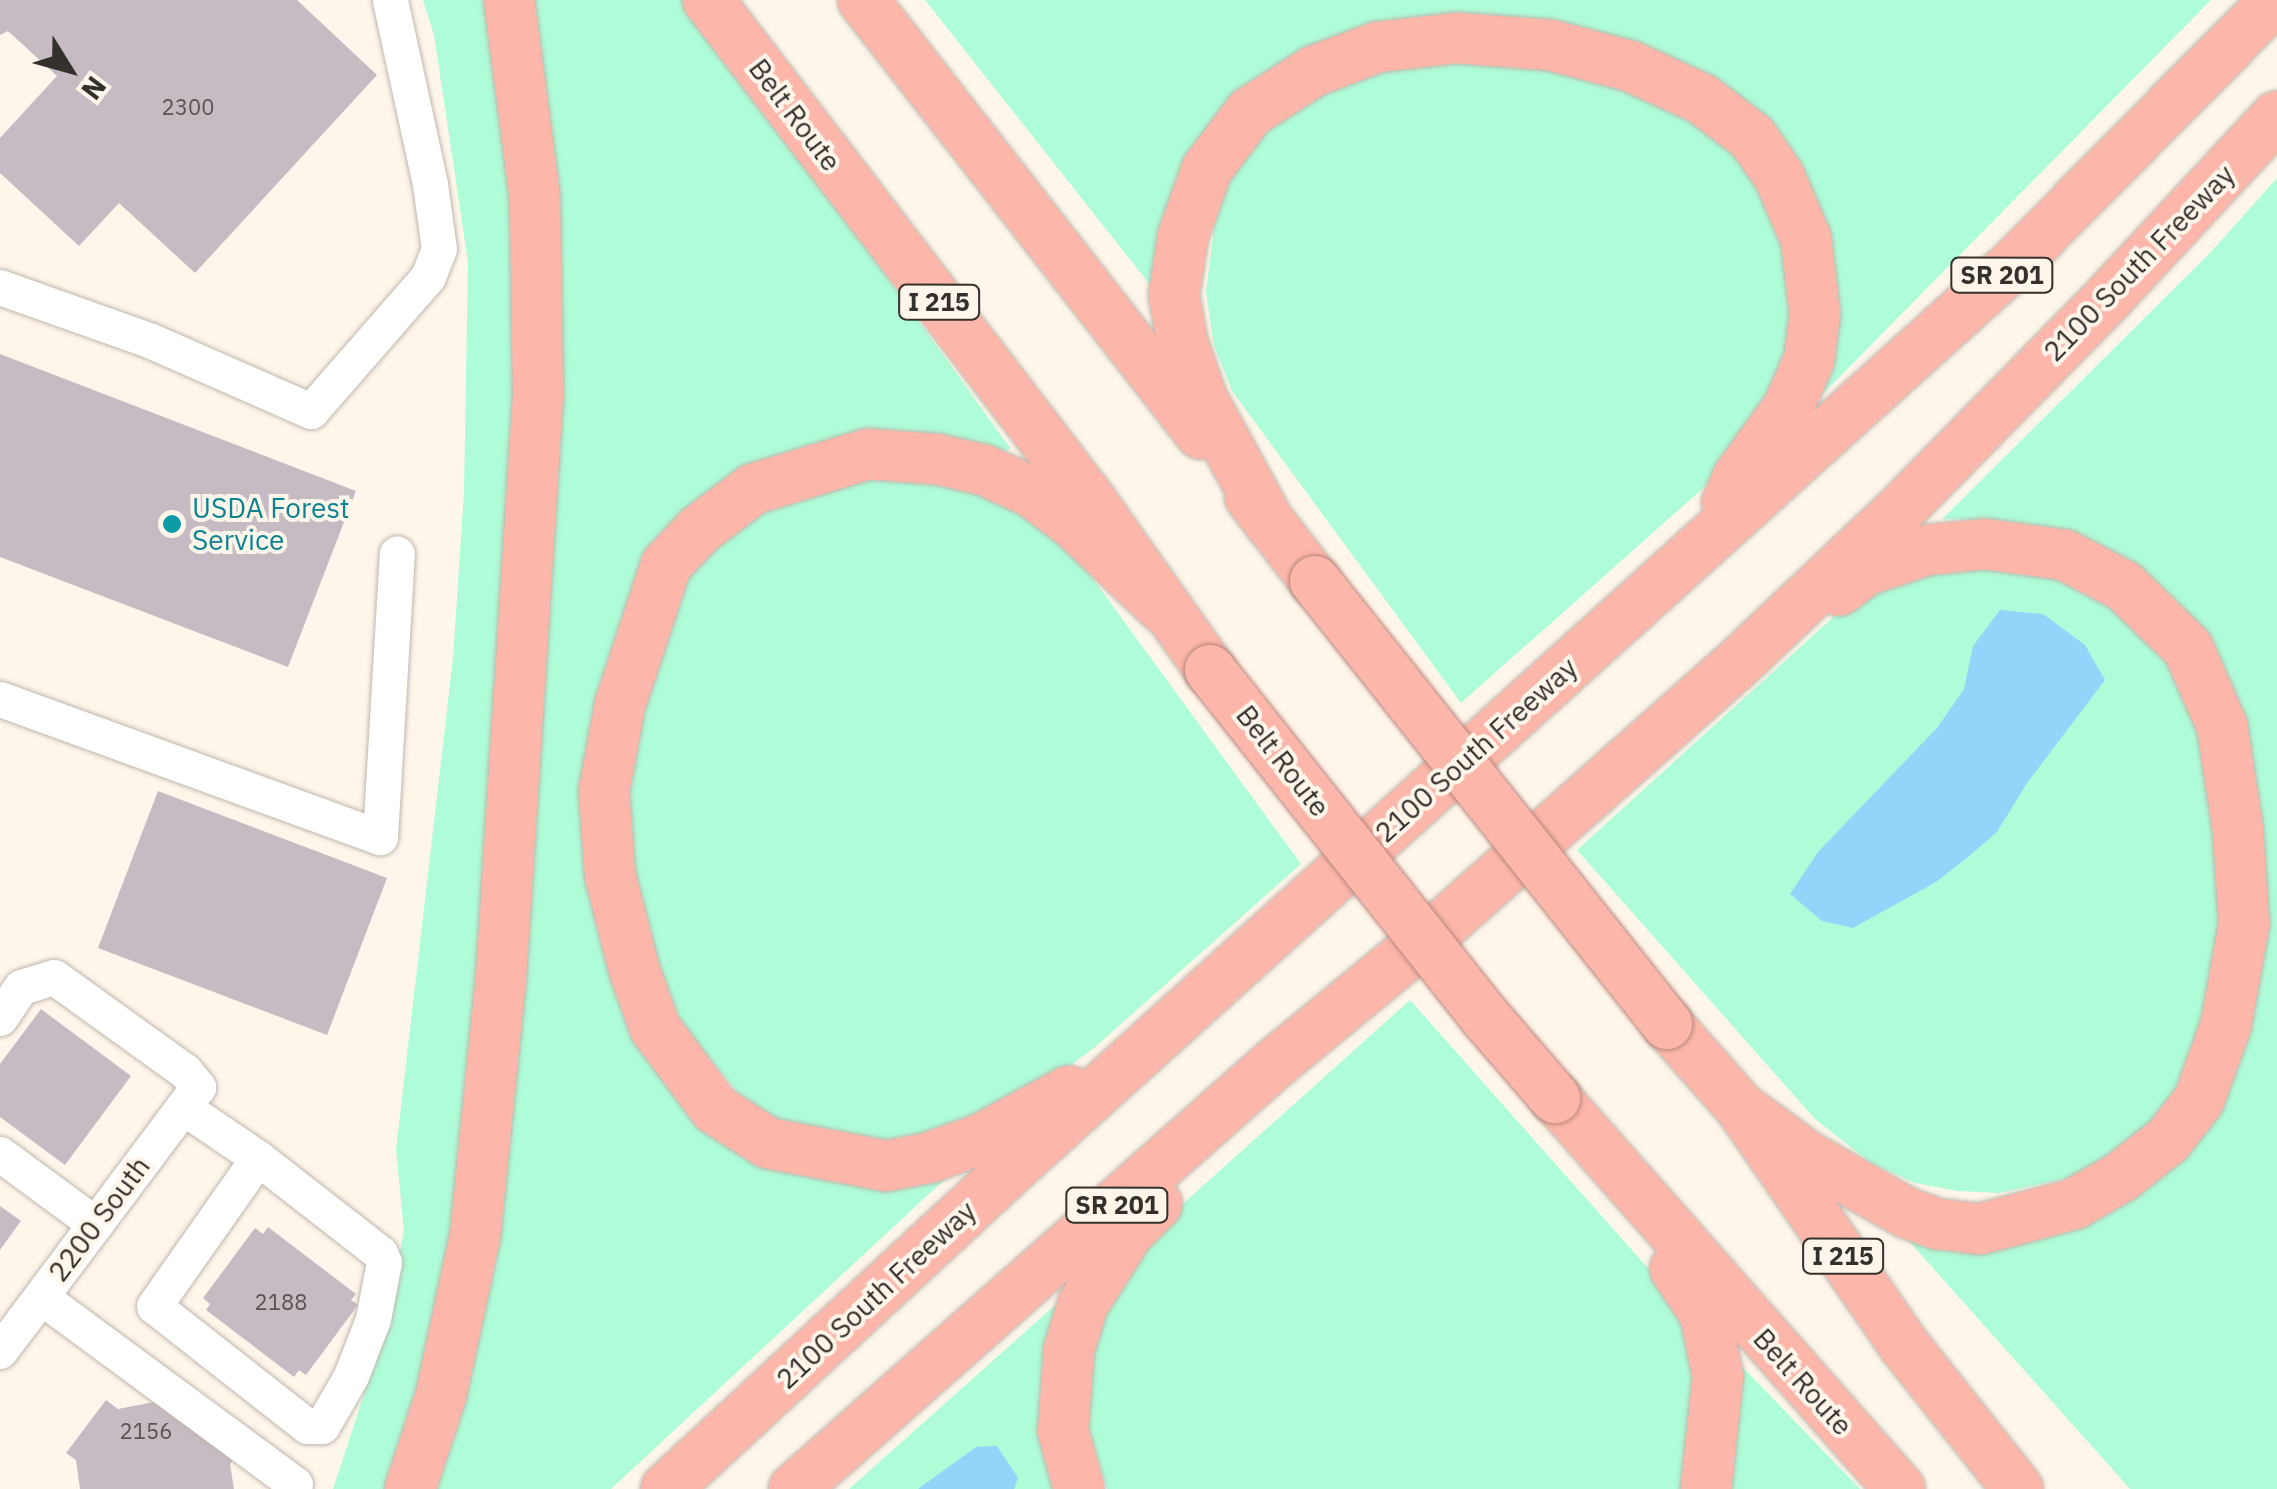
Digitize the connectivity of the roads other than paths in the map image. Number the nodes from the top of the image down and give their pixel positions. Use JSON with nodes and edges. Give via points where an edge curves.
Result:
{"nodes":[{"id":1,"x":390,"y":0,"type":"edge"},
{"id":2,"x":509,"y":0,"type":"edge"},
{"id":3,"x":708,"y":0,"type":"edge"},
{"id":4,"x":863,"y":0,"type":"edge"},
{"id":5,"x":2275,"y":0,"type":"edge"},
{"id":6,"x":2277,"y":116,"type":"edge"},
{"id":7,"x":0,"y":287,"type":"edge"},
{"id":8,"x":1268,"y":522,"type":"junction"},
{"id":9,"x":1714,"y":536,"type":"junction"},
{"id":10,"x":397,"y":554,"type":"dead end"},
{"id":11,"x":1164,"y":609,"type":"junction"},
{"id":12,"x":1734,"y":667,"type":"junction"},
{"id":13,"x":0,"y":699,"type":"edge"},
{"id":14,"x":1443,"y":925,"type":"junction"},
{"id":15,"x":0,"y":1018,"type":"edge"},
{"id":16,"x":1145,"y":1050,"type":"junction"},
{"id":17,"x":191,"y":1097,"type":"junction"},
{"id":18,"x":1741,"y":1108,"type":"junction"},
{"id":19,"x":1587,"y":1136,"type":"junction"},
{"id":20,"x":0,"y":1154,"type":"edge"},
{"id":21,"x":258,"y":1158,"type":"junction"},
{"id":22,"x":96,"y":1224,"type":"junction"},
{"id":23,"x":41,"y":1297,"type":"junction"},
{"id":24,"x":0,"y":1351,"type":"edge"},
{"id":25,"x":292,"y":1489,"type":"edge"},
{"id":26,"x":410,"y":1489,"type":"edge"},
{"id":27,"x":666,"y":1489,"type":"edge"},
{"id":28,"x":794,"y":1489,"type":"edge"},
{"id":29,"x":1079,"y":1489,"type":"edge"},
{"id":30,"x":1706,"y":1489,"type":"edge"},
{"id":31,"x":1900,"y":1489,"type":"edge"},
{"id":32,"x":2018,"y":1489,"type":"edge"}],
"edges":[{"from":1,"to":7,"type":"street","via":[[439,249],[428,277],[311,411],[149,340]]},
{"from":2,"to":26,"type":"highway","via":[[535,200],[538,396],[501,977],[475,1238],[441,1395]]},
{"from":3,"to":11,"type":"highway","name":"Belt Route","number":"I 215","via":[[1091,500]]},
{"from":4,"to":8,"type":"highway","number":"I 215"},
{"from":5,"to":9,"type":"highway","name":"2100 South Freeway","number":"SR 201","via":[[2075,207]]},
{"from":6,"to":12,"type":"highway","name":"2100 South Freeway","number":"SR 201","via":[[1897,513]]},
{"from":8,"to":9,"type":"highway","via":[[1202,399],[1174,296],[1183,236],[1207,169],[1250,112],[1314,72],[1378,47],[1457,38],[1550,45],[1630,66],[1702,99],[1752,137],[1778,176],[1806,239],[1815,314],[1809,360],[1788,408],[1738,477]]},
{"from":8,"to":18,"type":"highway","number":"I 215","bridge":true},
{"from":9,"to":16,"type":"highway","name":"2100 South Freeway","number":"SR 201"},
{"from":10,"to":13,"type":"street","via":[[380,836]]},
{"from":11,"to":16,"type":"highway","via":[[1072,522],[1032,492],[984,470],[868,454],[753,489],[698,530],[666,565],[620,705],[604,792],[610,875],[655,1028],[715,1110],[768,1143],[886,1166],[928,1158],[981,1139]]},
{"from":11,"to":19,"type":"highway","name":"Belt Route","number":"I 215","bridge":true},
{"from":12,"to":14,"type":"highway","name":"2100 South Freeway","number":"SR 201"},
{"from":12,"to":18,"type":"highway","via":[[1866,570],[1928,550],[1985,544],[2065,555],[2124,586],[2188,648],[2222,726],[2244,924],[2226,1026],[2198,1100],[2168,1140],[2074,1204],[1980,1229],[1938,1224],[1864,1191]]},
{"from":14,"to":28,"type":"highway","name":"2100 South Freeway","number":"SR 201","via":[[1273,1065]]},
{"from":14,"to":29,"type":"highway","via":[[1120,1245],[1083,1304],[1069,1350],[1064,1431]]},
{"from":15,"to":17,"type":"street","via":[[21,987],[54,977],[185,1071]]},
{"from":16,"to":27,"type":"highway","name":"2100 South Freeway","number":"SR 201"},
{"from":17,"to":21,"type":"street"},
{"from":17,"to":22,"type":"street","name":"2200 South"},
{"from":18,"to":32,"type":"highway","number":"I 215","via":[[1903,1344]]},
{"from":19,"to":30,"type":"highway","via":[[1705,1314],[1718,1376]]},
{"from":19,"to":31,"type":"highway","name":"Belt Route","number":"I 215"},
{"from":20,"to":22,"type":"street"},
{"from":21,"to":21,"type":"street","via":[[154,1306],[307,1426],[322,1426],[352,1376],[384,1262]]},
{"from":22,"to":23,"type":"street","name":"2200 South"},
{"from":23,"to":24,"type":"street","name":"2200 South"},
{"from":23,"to":25,"type":"street","via":[[295,1484]]}]}
